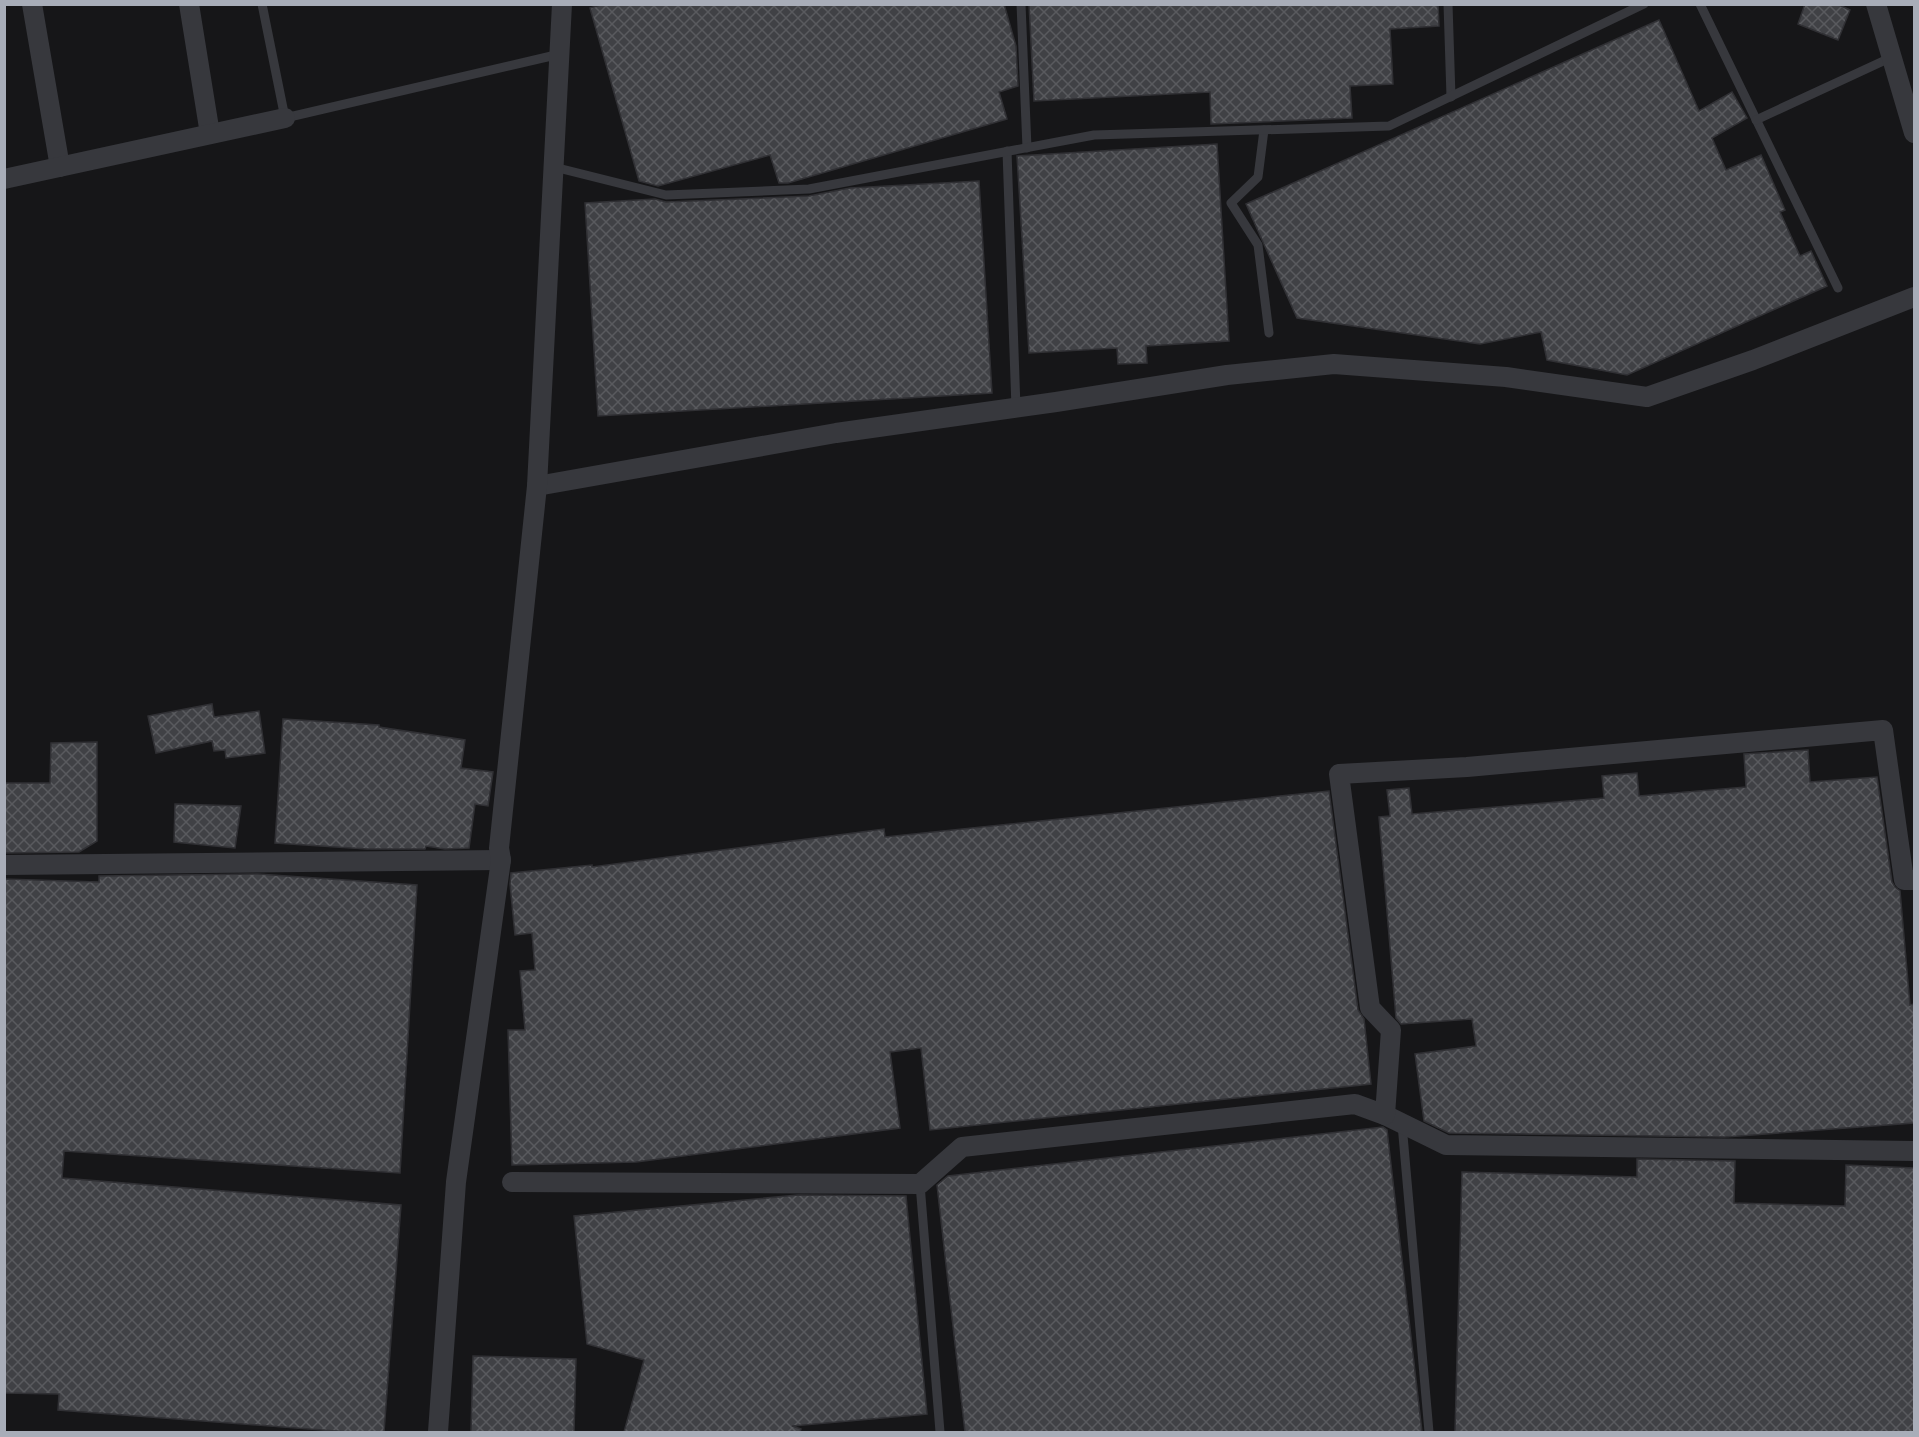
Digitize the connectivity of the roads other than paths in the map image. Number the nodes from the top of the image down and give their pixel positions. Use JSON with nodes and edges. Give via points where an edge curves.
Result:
{"nodes":[{"id":1,"x":32,"y":4,"type":"edge"},
{"id":2,"x":189,"y":4,"type":"edge"},
{"id":3,"x":262,"y":4,"type":"edge"},
{"id":4,"x":562,"y":4,"type":"edge"},
{"id":5,"x":1021,"y":4,"type":"edge"},
{"id":6,"x":1448,"y":4,"type":"edge"},
{"id":7,"x":1644,"y":4,"type":"edge"},
{"id":8,"x":1700,"y":4,"type":"edge"},
{"id":9,"x":1876,"y":4,"type":"edge"},
{"id":10,"x":560,"y":54,"type":"junction"},
{"id":11,"x":1892,"y":57,"type":"junction"},
{"id":12,"x":1451,"y":97,"type":"junction"},
{"id":13,"x":285,"y":118,"type":"junction"},
{"id":14,"x":1756,"y":120,"type":"junction"},
{"id":15,"x":1264,"y":130,"type":"junction"},
{"id":16,"x":1914,"y":133,"type":"edge"},
{"id":17,"x":210,"y":134,"type":"junction"},
{"id":18,"x":1027,"y":147,"type":"junction"},
{"id":19,"x":1007,"y":151,"type":"junction"},
{"id":20,"x":60,"y":167,"type":"junction"},
{"id":21,"x":554,"y":167,"type":"junction"},
{"id":22,"x":4,"y":179,"type":"edge"},
{"id":23,"x":1838,"y":288,"type":"dead end"},
{"id":24,"x":1914,"y":297,"type":"edge"},
{"id":25,"x":1269,"y":333,"type":"dead end"},
{"id":26,"x":1016,"y":408,"type":"junction"},
{"id":27,"x":537,"y":486,"type":"junction"},
{"id":28,"x":501,"y":861,"type":"junction"},
{"id":29,"x":4,"y":865,"type":"edge"},
{"id":30,"x":1914,"y":880,"type":"edge"},
{"id":31,"x":1394,"y":1119,"type":"junction"},
{"id":32,"x":1914,"y":1151,"type":"edge"},
{"id":33,"x":512,"y":1182,"type":"dead end"},
{"id":34,"x":920,"y":1184,"type":"junction"},
{"id":35,"x":438,"y":1432,"type":"edge"},
{"id":36,"x":940,"y":1432,"type":"edge"},
{"id":37,"x":1429,"y":1432,"type":"edge"}],
"edges":[{"from":1,"to":20,"type":"street"},
{"from":2,"to":17,"type":"street"},
{"from":3,"to":13,"type":"lane"},
{"from":4,"to":10,"type":"street"},
{"from":5,"to":18,"type":"lane"},
{"from":6,"to":12,"type":"lane"},
{"from":7,"to":12,"type":"lane"},
{"from":8,"to":14,"type":"lane"},
{"from":9,"to":11,"type":"street"},
{"from":10,"to":13,"type":"lane"},
{"from":10,"to":21,"type":"street"},
{"from":11,"to":14,"type":"lane"},
{"from":11,"to":16,"type":"street"},
{"from":12,"to":15,"type":"lane","via":[[1389,126]]},
{"from":13,"to":17,"type":"street"},
{"from":14,"to":23,"type":"lane"},
{"from":15,"to":18,"type":"lane","via":[[1094,135]]},
{"from":15,"to":25,"type":"lane","via":[[1258,177],[1231,203],[1258,245]]},
{"from":17,"to":20,"type":"street"},
{"from":18,"to":19,"type":"lane"},
{"from":19,"to":21,"type":"lane","via":[[809,189],[666,195]]},
{"from":19,"to":26,"type":"lane"},
{"from":20,"to":22,"type":"street"},
{"from":21,"to":27,"type":"street"},
{"from":24,"to":26,"type":"street","via":[[1647,397],[1506,377],[1334,364],[1227,375]]},
{"from":26,"to":27,"type":"street","via":[[836,433]]},
{"from":27,"to":28,"type":"street"},
{"from":28,"to":29,"type":"street"},
{"from":28,"to":35,"type":"street","via":[[456,1182]]},
{"from":30,"to":31,"type":"street","via":[[1904,880],[1883,730],[1467,767],[1339,774],[1370,1008],[1391,1030]]},
{"from":31,"to":32,"type":"street","via":[[1446,1145]]},
{"from":31,"to":34,"type":"street","via":[[1355,1104],[962,1147]]},
{"from":31,"to":37,"type":"lane"},
{"from":33,"to":34,"type":"street"},
{"from":34,"to":36,"type":"lane"}]}
